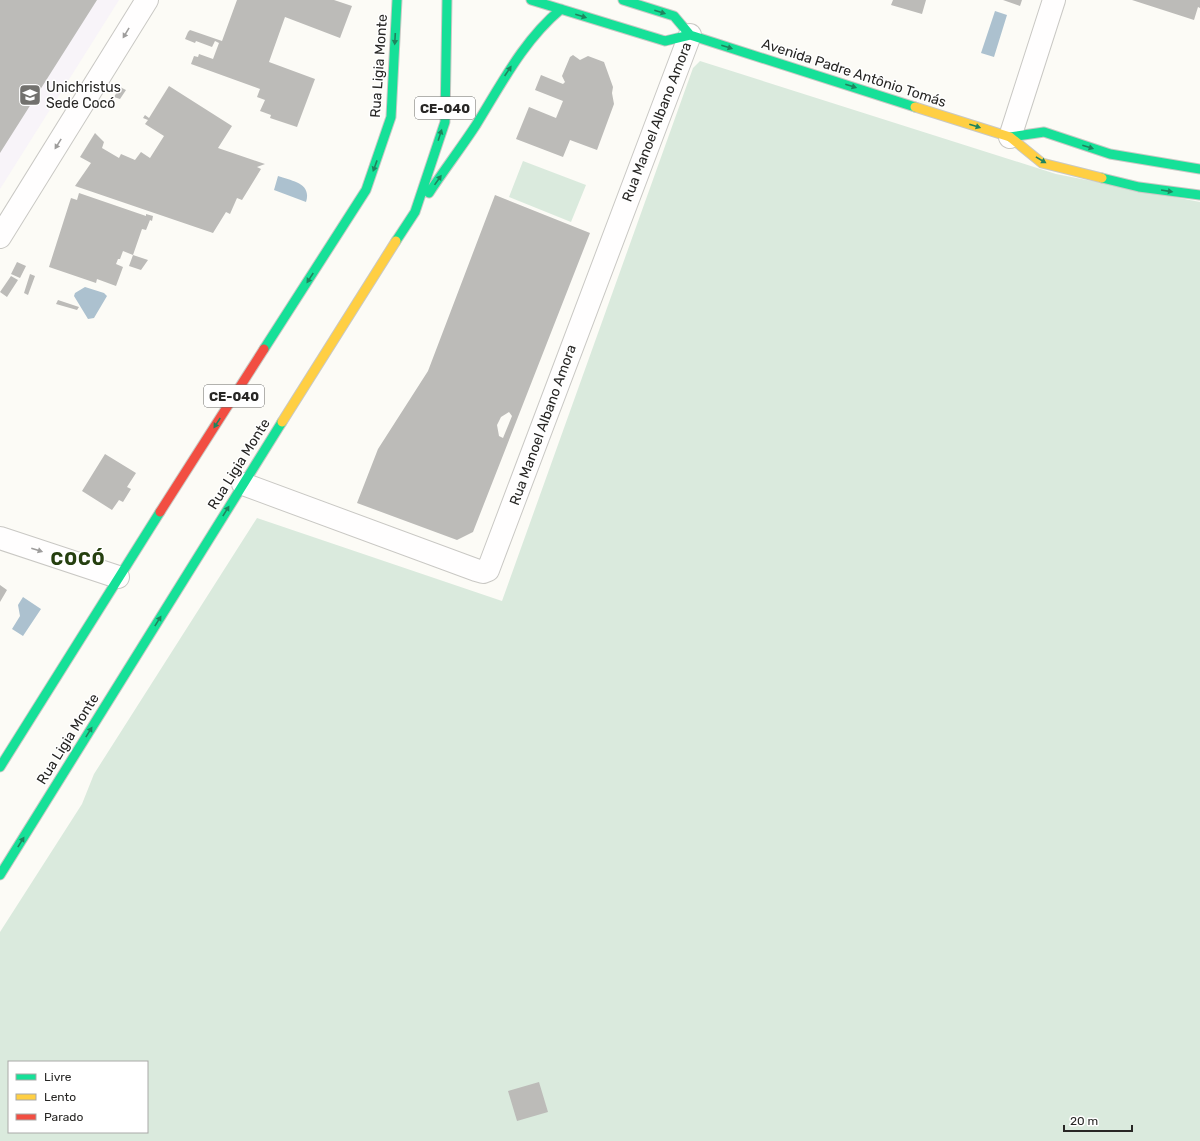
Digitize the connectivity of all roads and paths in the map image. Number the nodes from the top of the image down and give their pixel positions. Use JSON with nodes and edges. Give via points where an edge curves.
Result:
{"nodes":[{"id":1,"x":147,"y":0,"type":"edge"},
{"id":2,"x":397,"y":0,"type":"edge"},
{"id":3,"x":447,"y":0,"type":"edge"},
{"id":4,"x":531,"y":0,"type":"edge"},
{"id":5,"x":623,"y":0,"type":"edge"},
{"id":6,"x":1054,"y":0,"type":"edge"},
{"id":7,"x":561,"y":10,"type":"junction"},
{"id":8,"x":690,"y":35,"type":"junction"},
{"id":9,"x":1010,"y":137,"type":"junction"},
{"id":10,"x":1200,"y":169,"type":"edge"},
{"id":11,"x":1200,"y":195,"type":"edge"},
{"id":12,"x":415,"y":212,"type":"junction"},
{"id":13,"x":0,"y":236,"type":"edge"},
{"id":14,"x":243,"y":484,"type":"junction"},
{"id":15,"x":0,"y":538,"type":"edge"},
{"id":16,"x":118,"y":576,"type":"junction"},
{"id":17,"x":0,"y":767,"type":"edge"},
{"id":18,"x":0,"y":875,"type":"edge"}],
"edges":[{"from":1,"to":13,"type":"street","one_way":true},
{"from":2,"to":16,"type":"main road","name":"Rua Ligia Monte","number":"CE-040","one_way":true,"via":[[391,117],[366,190]]},
{"from":12,"to":3,"type":"main road","name":"Rua Ligia Monte","number":"CE-040","one_way":true,"via":[[445,122]]},
{"from":4,"to":7,"type":"main road"},
{"from":5,"to":8,"type":"main road","one_way":true,"via":[[674,16]]},
{"from":6,"to":9,"type":"street"},
{"from":7,"to":8,"type":"main road","one_way":true,"via":[[665,41]]},
{"from":12,"to":7,"type":"main road","one_way":true,"via":[[539,28]]},
{"from":8,"to":9,"type":"main road","name":"Avenida Padre Antônio Tomás","one_way":true},
{"from":8,"to":14,"type":"street","name":"Rua Manoel Albano Amora","via":[[488,570],[476,570]]},
{"from":9,"to":10,"type":"main road","name":"Avenida Padre Antônio Tomás","one_way":true,"via":[[1044,132],[1110,154]]},
{"from":9,"to":11,"type":"main road","name":"Avenida Padre Antônio Tomás","one_way":true,"via":[[1042,163],[1139,187]]},
{"from":12,"to":14,"type":"main road","name":"Rua Ligia Monte","number":"CE-040"},
{"from":18,"to":14,"type":"main road","name":"Rua Ligia Monte","number":"CE-040","one_way":true},
{"from":15,"to":16,"type":"street","one_way":true},
{"from":16,"to":17,"type":"main road","name":"Rua Ligia Monte","number":"CE-040"}]}
